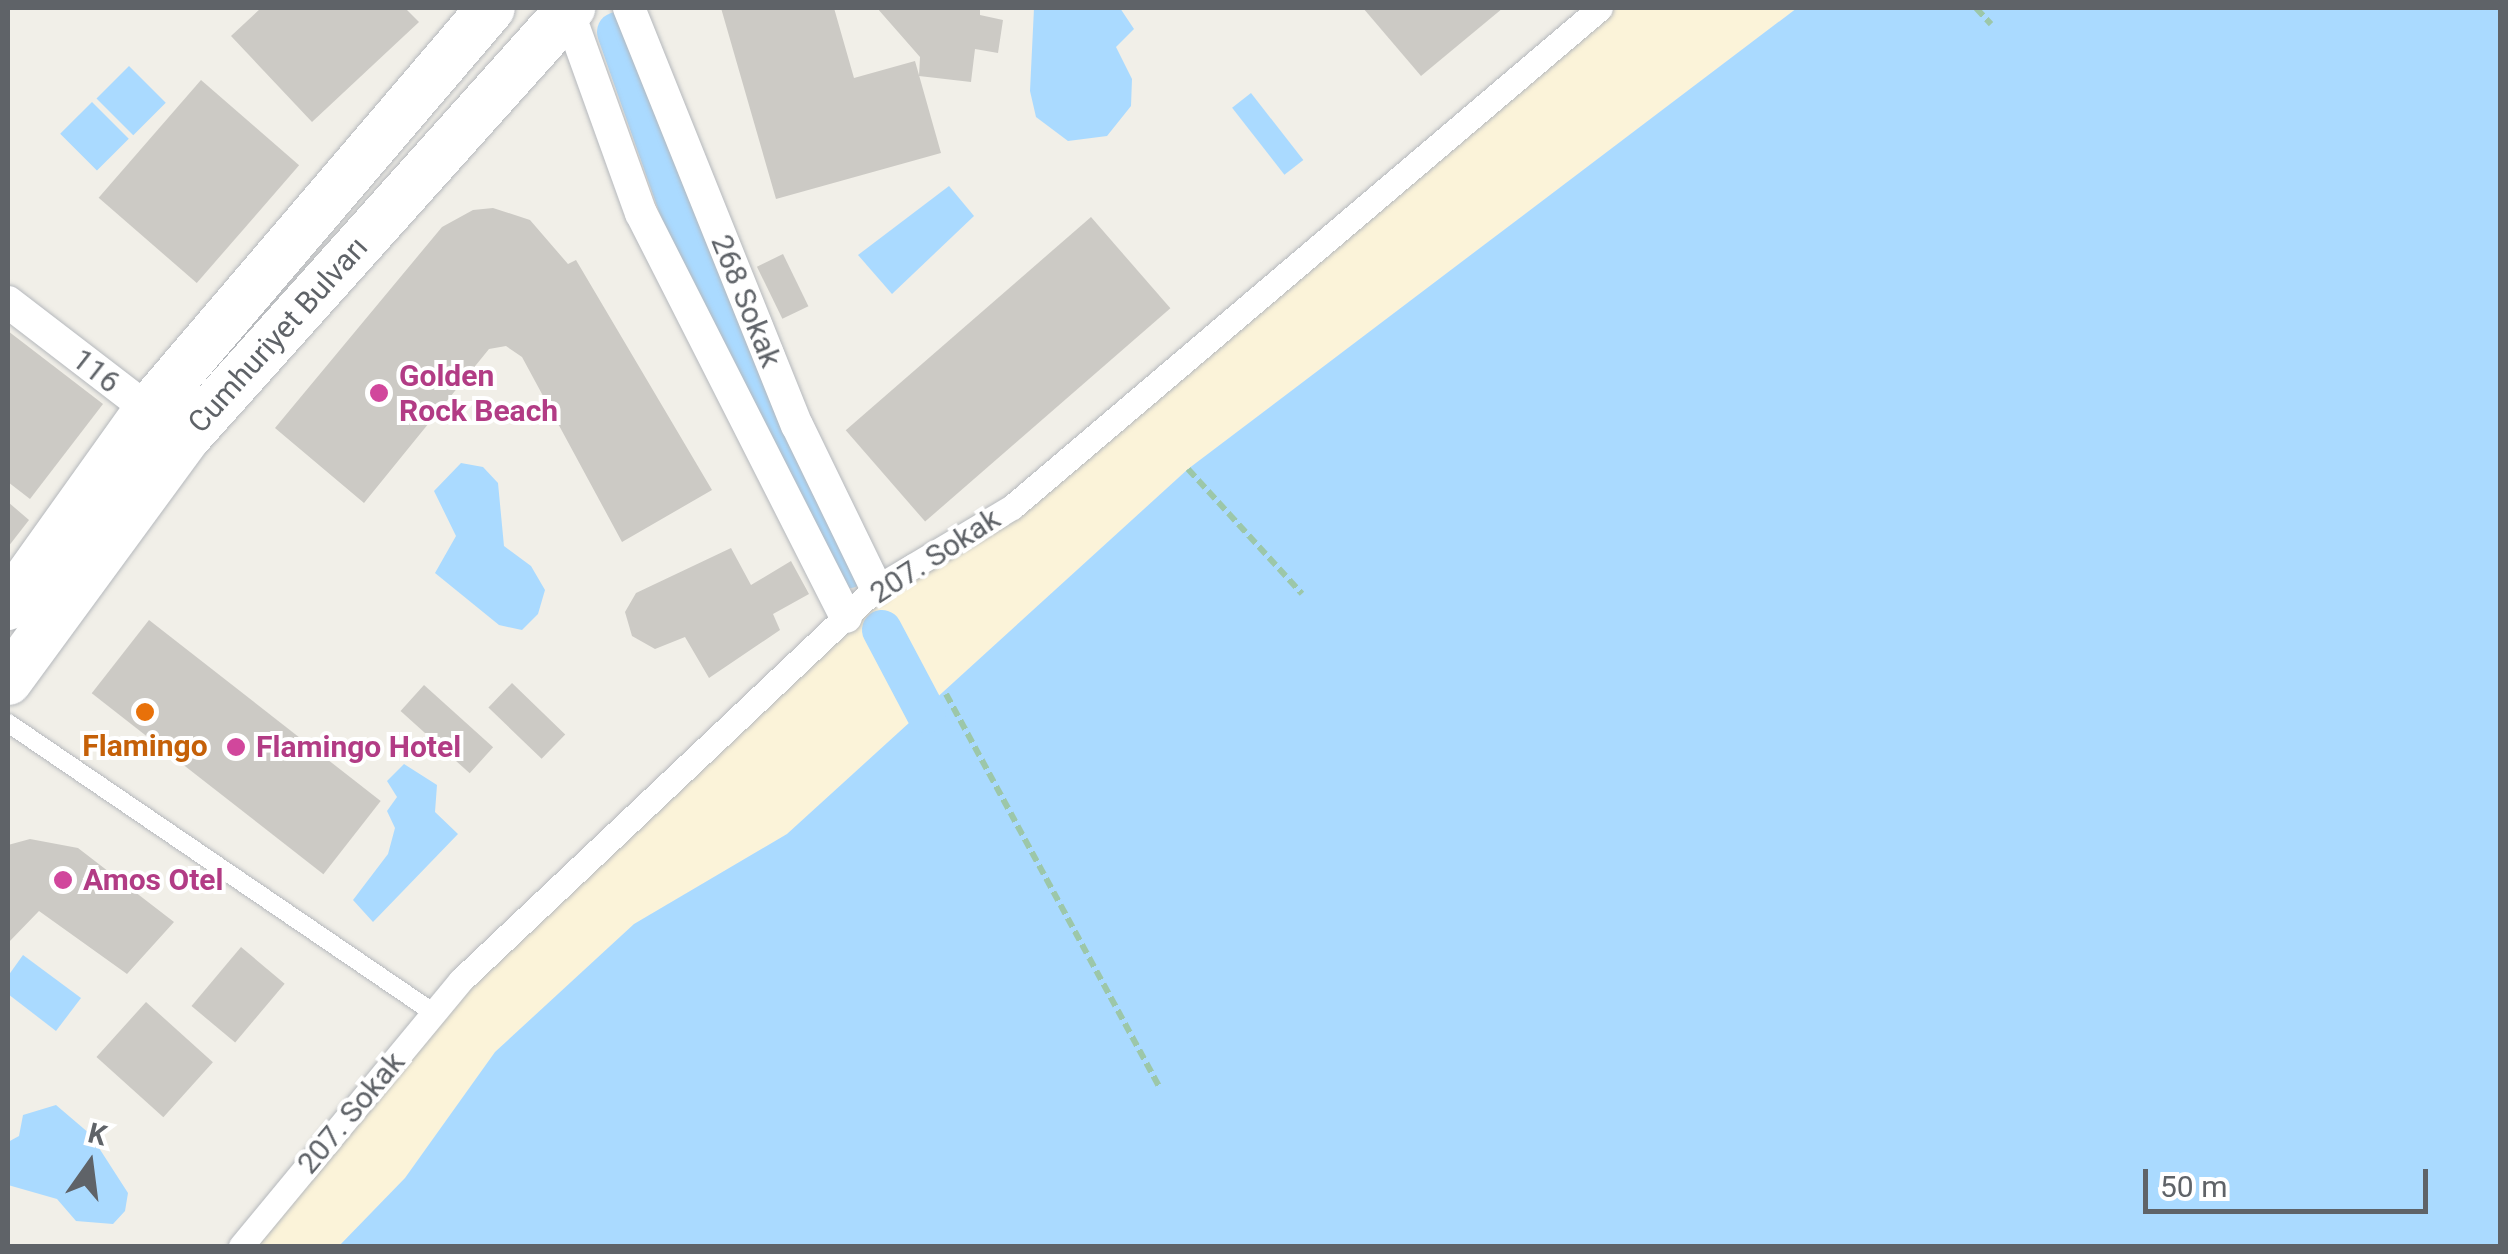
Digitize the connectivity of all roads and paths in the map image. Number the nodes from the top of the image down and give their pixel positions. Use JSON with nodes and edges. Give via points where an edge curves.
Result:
{"nodes":[{"id":1,"x":491,"y":8,"type":"edge"},
{"id":2,"x":628,"y":8,"type":"edge"},
{"id":3,"x":1600,"y":8,"type":"edge"},
{"id":4,"x":1976,"y":8,"type":"edge"},
{"id":5,"x":567,"y":10,"type":"edge"},
{"id":6,"x":1991,"y":24,"type":"dead end"},
{"id":7,"x":8,"y":302,"type":"edge"},
{"id":8,"x":148,"y":410,"type":"junction"},
{"id":9,"x":185,"y":439,"type":"junction"},
{"id":10,"x":1188,"y":469,"type":"dead end"},
{"id":11,"x":876,"y":588,"type":"junction"},
{"id":12,"x":1302,"y":594,"type":"dead end"},
{"id":13,"x":8,"y":606,"type":"edge"},
{"id":14,"x":846,"y":617,"type":"junction"},
{"id":15,"x":8,"y":681,"type":"edge"},
{"id":16,"x":946,"y":694,"type":"dead end"},
{"id":17,"x":8,"y":723,"type":"edge"},
{"id":18,"x":434,"y":1013,"type":"junction"},
{"id":19,"x":1160,"y":1088,"type":"dead end"},
{"id":20,"x":241,"y":1246,"type":"edge"}],
"edges":[{"from":1,"to":8,"type":"main road","name":"Cumhuriyet Bulvarı"},
{"from":2,"to":11,"type":"street","name":"268 Sokak","via":[[797,425]]},
{"from":3,"to":11,"type":"street","name":"207. Sokak","via":[[1012,506]]},
{"from":4,"to":6,"type":"path"},
{"from":5,"to":9,"type":"main road","name":"Cumhuriyet Bulvarı"},
{"from":5,"to":14,"type":"street","via":[[641,213]]},
{"from":7,"to":8,"type":"street","name":"116"},
{"from":8,"to":9,"type":"street","name":"116"},
{"from":8,"to":13,"type":"main road","name":"Cumhuriyet Bulvarı"},
{"from":9,"to":15,"type":"main road","name":"Cumhuriyet Bulvarı"},
{"from":10,"to":12,"type":"path"},
{"from":11,"to":14,"type":"street","name":"207. Sokak"},
{"from":14,"to":18,"type":"street","name":"207. Sokak"},
{"from":16,"to":19,"type":"path"},
{"from":17,"to":18,"type":"lane"},
{"from":18,"to":20,"type":"street","name":"207. Sokak"}]}
